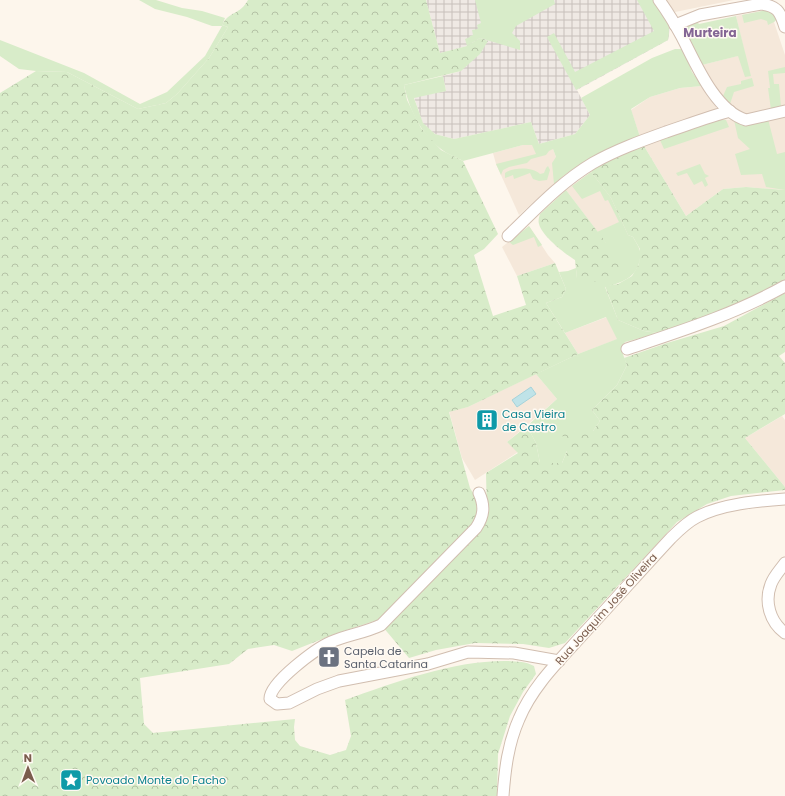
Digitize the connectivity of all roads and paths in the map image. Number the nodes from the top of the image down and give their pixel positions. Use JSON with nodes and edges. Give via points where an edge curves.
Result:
{"nodes":[{"id":1,"x":659,"y":0,"type":"edge"},
{"id":2,"x":675,"y":25,"type":"junction"},
{"id":3,"x":785,"y":27,"type":"edge"},
{"id":4,"x":730,"y":111,"type":"junction"},
{"id":5,"x":785,"y":111,"type":"edge"},
{"id":6,"x":508,"y":236,"type":"dead end"},
{"id":7,"x":785,"y":286,"type":"edge"},
{"id":8,"x":627,"y":349,"type":"dead end"},
{"id":9,"x":479,"y":493,"type":"dead end"},
{"id":10,"x":785,"y":499,"type":"edge"},
{"id":11,"x":785,"y":563,"type":"edge"},
{"id":12,"x":785,"y":633,"type":"edge"},
{"id":13,"x":559,"y":661,"type":"junction"},
{"id":14,"x":503,"y":796,"type":"edge"}],
"edges":[{"from":1,"to":2,"type":"street"},
{"from":2,"to":3,"type":"street","via":[[700,15],[761,4],[771,5],[778,10]]},
{"from":2,"to":4,"type":"street","via":[[702,78]]},
{"from":4,"to":5,"type":"street","via":[[746,120]]},
{"from":4,"to":6,"type":"street","via":[[614,152],[554,192]]},
{"from":7,"to":8,"type":"street","via":[[745,306]]},
{"from":9,"to":13,"type":"street","via":[[482,500],[482,520],[380,625],[320,648],[281,679],[272,690],[270,699],[278,704],[289,703],[317,688],[339,681],[428,664],[468,652],[514,653]]},
{"from":10,"to":13,"type":"street","name":"Rua Joaquim José Oliveira","via":[[712,510],[683,526]]},
{"from":11,"to":12,"type":"street","via":[[770,585],[768,601],[772,618]]},
{"from":13,"to":14,"type":"street","name":"Rua Joaquim José Oliveira","via":[[536,689],[512,735]]}]}
